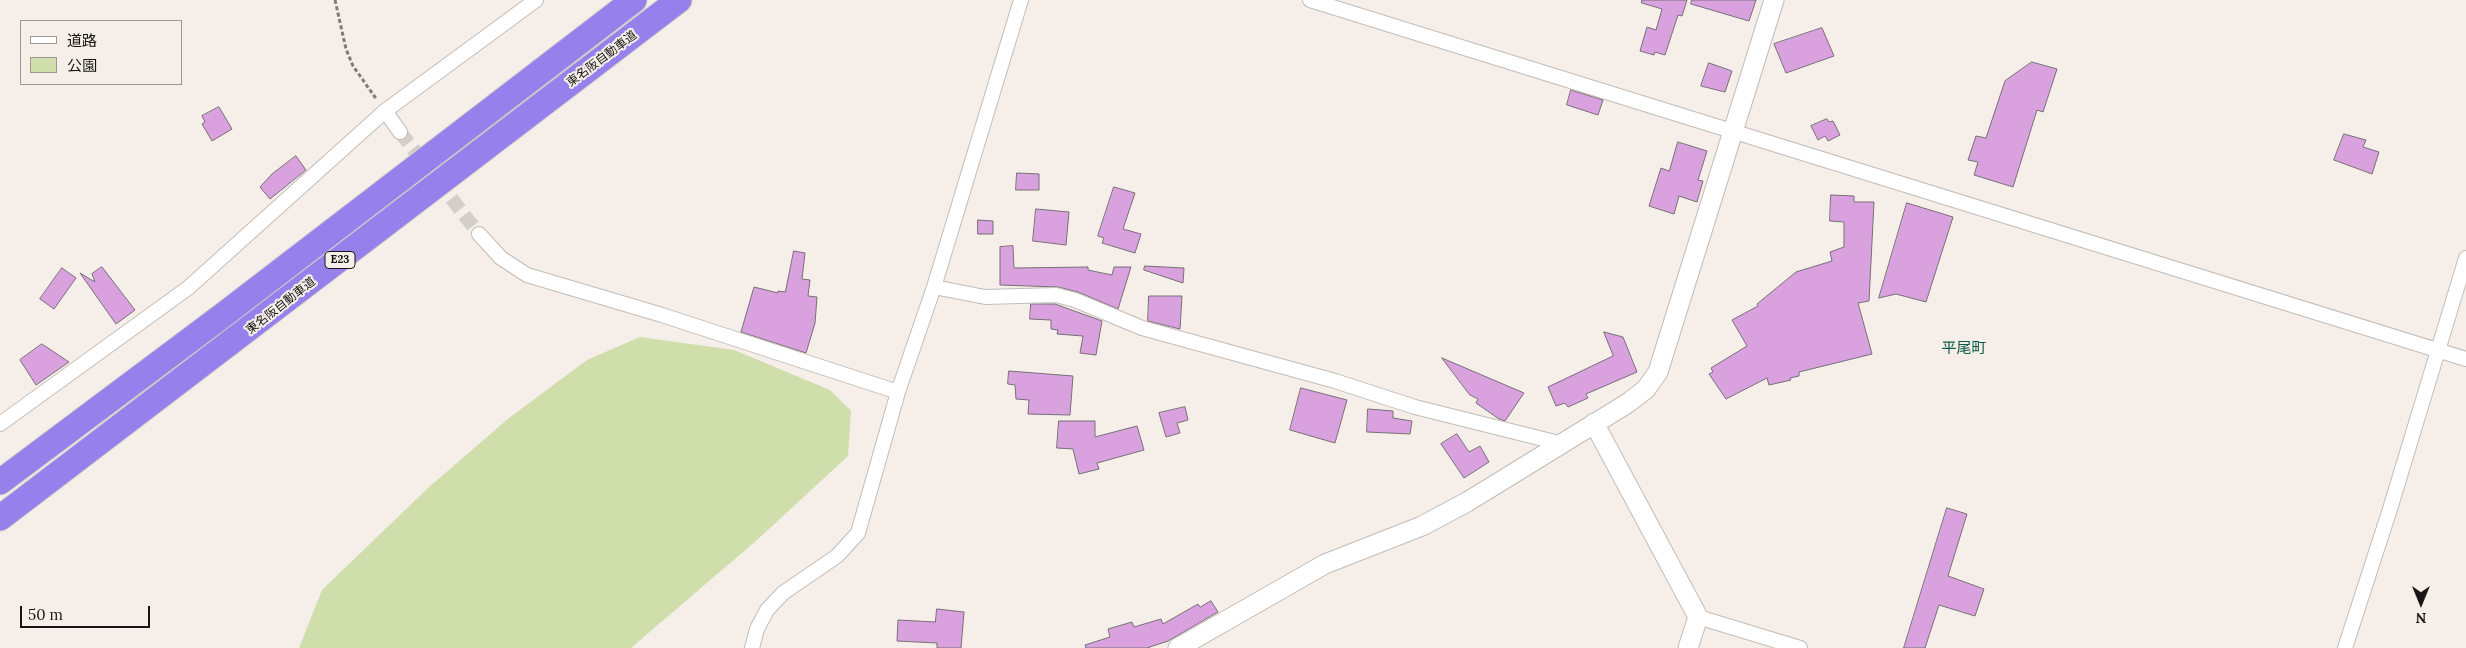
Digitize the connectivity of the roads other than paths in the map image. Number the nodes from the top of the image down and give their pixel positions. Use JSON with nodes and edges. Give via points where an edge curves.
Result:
{"nodes":[{"id":1,"x":536,"y":0,"type":"edge"},
{"id":2,"x":634,"y":0,"type":"edge"},
{"id":3,"x":680,"y":0,"type":"edge"},
{"id":4,"x":1021,"y":0,"type":"edge"},
{"id":5,"x":1310,"y":0,"type":"edge"},
{"id":6,"x":1774,"y":0,"type":"edge"},
{"id":7,"x":385,"y":111,"type":"junction"},
{"id":8,"x":1735,"y":131,"type":"junction"},
{"id":9,"x":400,"y":132,"type":"tunnel mouth"},
{"id":10,"x":479,"y":234,"type":"tunnel mouth"},
{"id":11,"x":2466,"y":258,"type":"edge"},
{"id":12,"x":934,"y":287,"type":"junction"},
{"id":13,"x":2437,"y":350,"type":"junction"},
{"id":14,"x":2466,"y":359,"type":"edge"},
{"id":15,"x":898,"y":392,"type":"junction"},
{"id":16,"x":1594,"y":423,"type":"junction"},
{"id":17,"x":0,"y":424,"type":"edge"},
{"id":18,"x":1559,"y":443,"type":"junction"},
{"id":19,"x":0,"y":482,"type":"edge"},
{"id":20,"x":0,"y":518,"type":"edge"},
{"id":21,"x":1698,"y":617,"type":"junction"},
{"id":22,"x":752,"y":648,"type":"edge"},
{"id":23,"x":1178,"y":648,"type":"edge"},
{"id":24,"x":1688,"y":648,"type":"edge"},
{"id":25,"x":1800,"y":648,"type":"edge"},
{"id":26,"x":2345,"y":648,"type":"edge"}],
"edges":[{"from":1,"to":7,"type":"street"},
{"from":2,"to":19,"type":"highway","number":"E23"},
{"from":3,"to":20,"type":"highway","name":"東名阪自動車道","number":"E23"},
{"from":4,"to":12,"type":"street"},
{"from":5,"to":8,"type":"street"},
{"from":6,"to":8,"type":"street"},
{"from":7,"to":9,"type":"street"},
{"from":7,"to":17,"type":"street","via":[[188,288]]},
{"from":8,"to":13,"type":"street"},
{"from":8,"to":16,"type":"street","via":[[1658,372],[1646,389]]},
{"from":10,"to":15,"type":"street","via":[[501,258],[527,275]]},
{"from":11,"to":13,"type":"street"},
{"from":12,"to":15,"type":"street"},
{"from":12,"to":18,"type":"street","via":[[985,297],[1056,296],[1075,300],[1142,328],[1415,407]]},
{"from":13,"to":14,"type":"street"},
{"from":13,"to":26,"type":"street"},
{"from":15,"to":22,"type":"street","via":[[858,533],[836,556],[783,593],[767,610]]},
{"from":16,"to":18,"type":"street"},
{"from":16,"to":21,"type":"street"},
{"from":18,"to":23,"type":"street","via":[[1467,502],[1422,526],[1325,564]]},
{"from":21,"to":24,"type":"street"},
{"from":21,"to":25,"type":"street"}]}
